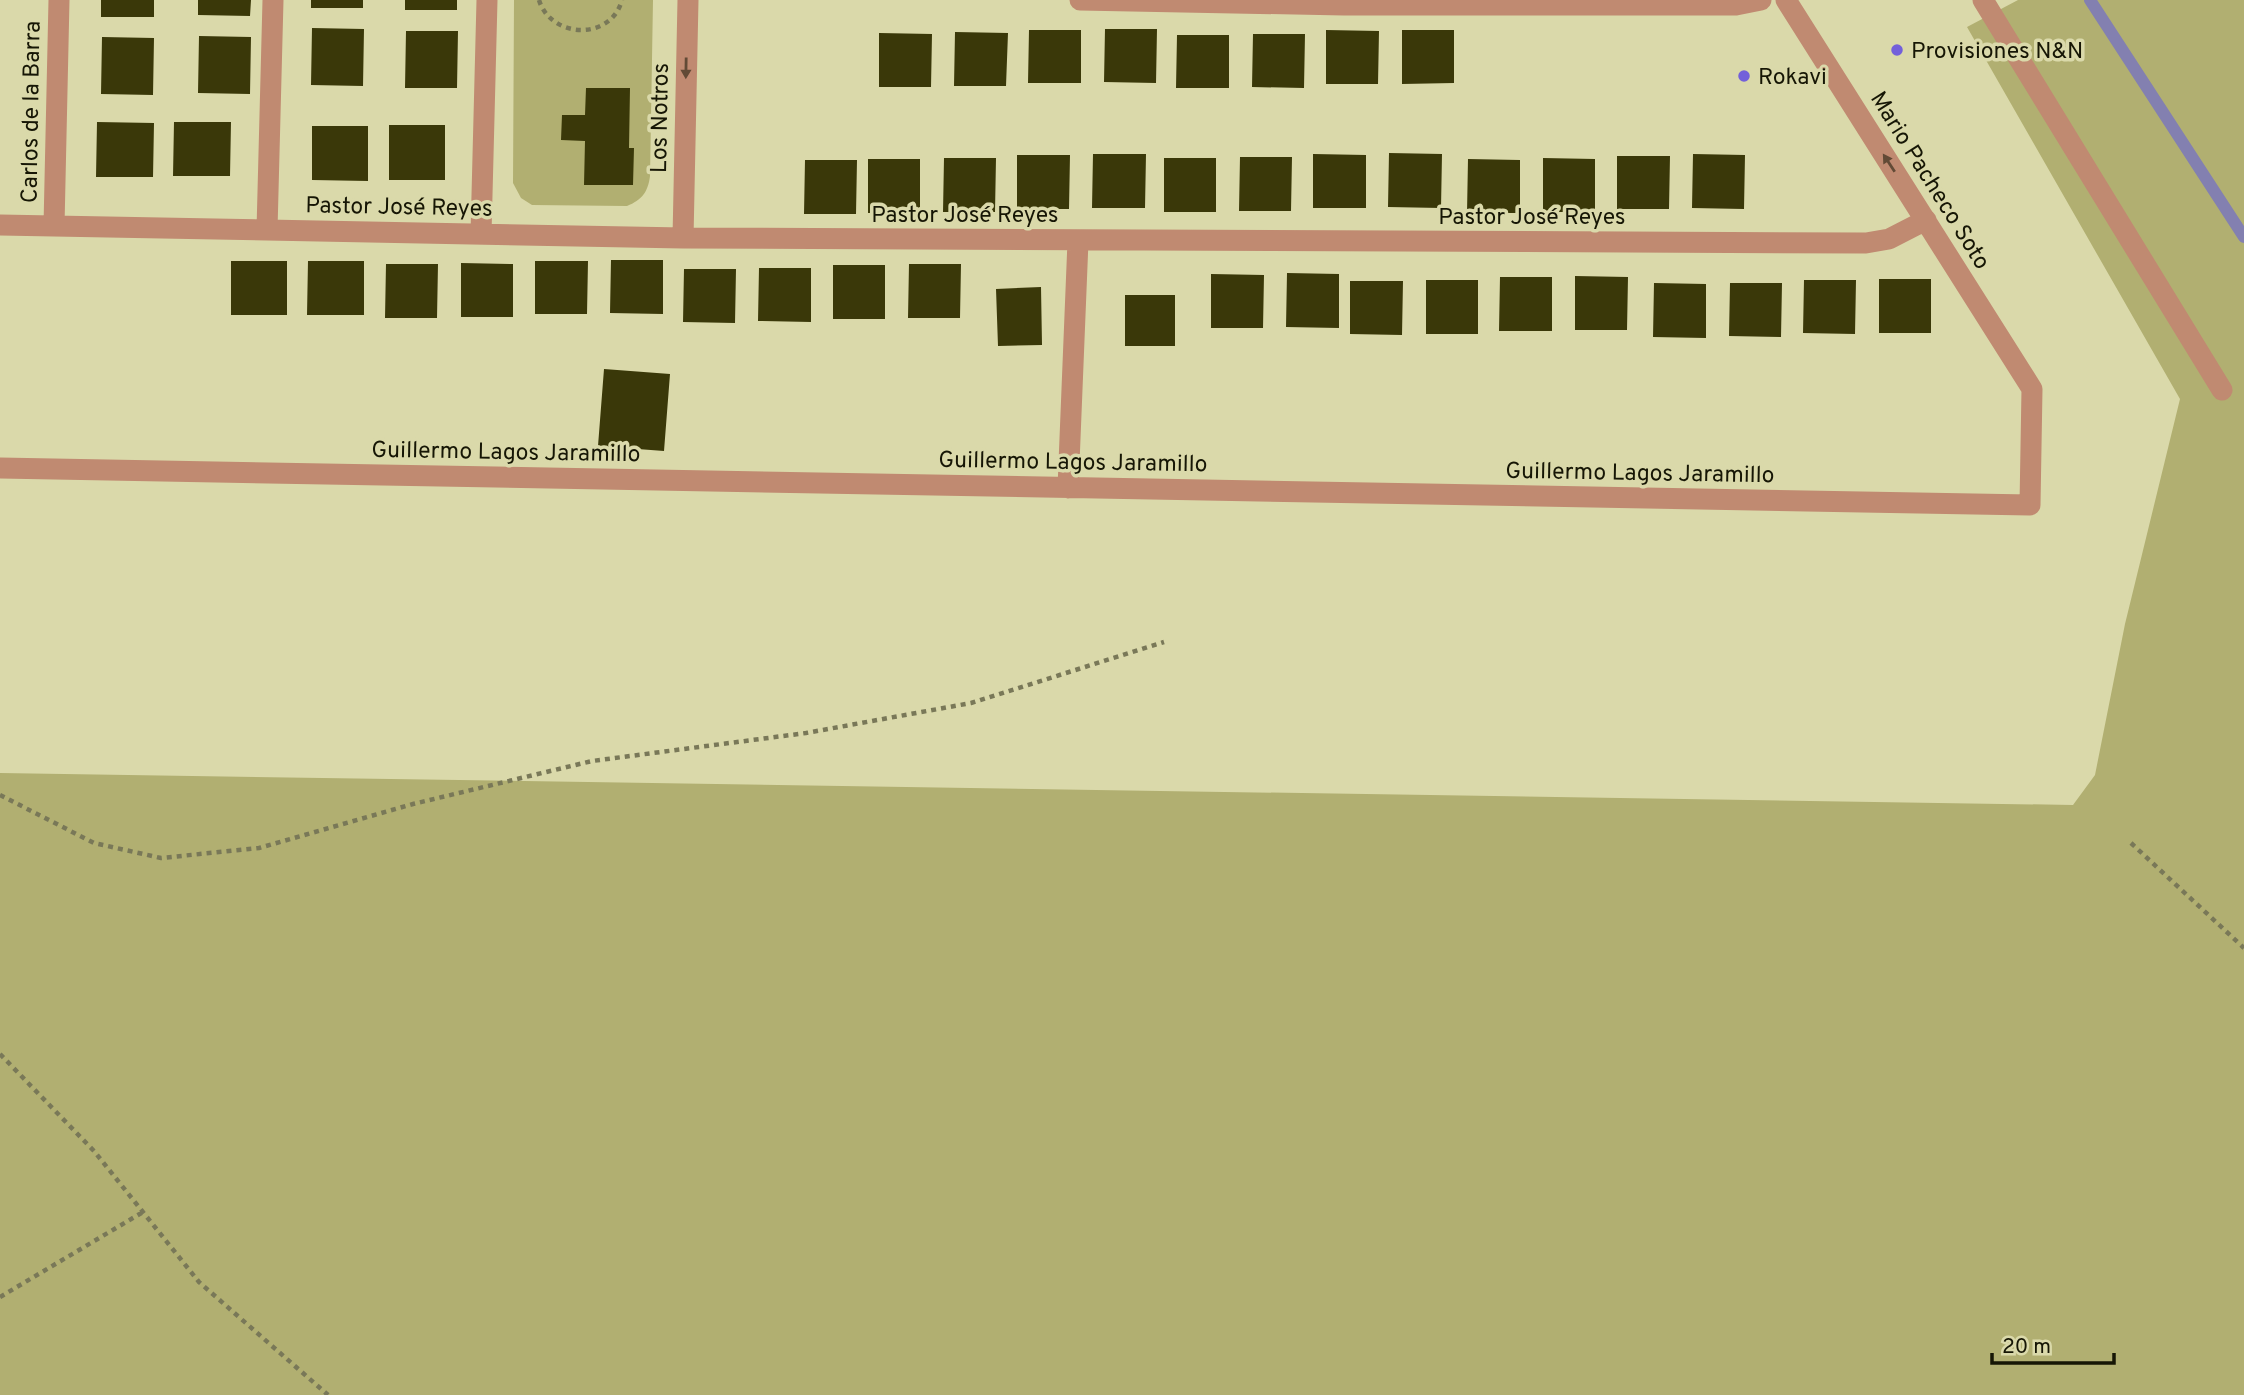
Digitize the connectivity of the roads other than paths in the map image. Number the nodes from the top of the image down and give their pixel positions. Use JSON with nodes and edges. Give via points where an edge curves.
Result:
{"nodes":[{"id":1,"x":59,"y":0,"type":"edge"},
{"id":2,"x":272,"y":0,"type":"edge"},
{"id":3,"x":487,"y":0,"type":"edge"},
{"id":4,"x":688,"y":0,"type":"edge"},
{"id":5,"x":1080,"y":0,"type":"edge"},
{"id":6,"x":1120,"y":0,"type":"edge"},
{"id":7,"x":1761,"y":0,"type":"edge"},
{"id":8,"x":1786,"y":0,"type":"edge"},
{"id":9,"x":1983,"y":0,"type":"edge"},
{"id":10,"x":1344,"y":2,"type":"edge"},
{"id":11,"x":1926,"y":220,"type":"junction"},
{"id":12,"x":0,"y":225,"type":"edge"},
{"id":13,"x":54,"y":226,"type":"junction"},
{"id":14,"x":267,"y":230,"type":"junction"},
{"id":15,"x":481,"y":234,"type":"junction"},
{"id":16,"x":682,"y":238,"type":"junction"},
{"id":17,"x":1078,"y":241,"type":"junction"},
{"id":18,"x":2032,"y":389,"type":"joint"},
{"id":19,"x":2222,"y":390,"type":"dead end"},
{"id":20,"x":0,"y":468,"type":"edge"},
{"id":21,"x":1068,"y":488,"type":"junction"}],
"edges":[{"from":1,"to":13,"type":"street","name":"Carlos de la Barra"},
{"from":2,"to":14,"type":"street"},
{"from":3,"to":15,"type":"street"},
{"from":4,"to":16,"type":"street","name":"Los Notros","one_way":true},
{"from":5,"to":6,"type":"street"},
{"from":6,"to":10,"type":"street"},
{"from":7,"to":10,"type":"street","via":[[1736,5]]},
{"from":11,"to":8,"type":"street","name":"Mario Pacheco Soto","one_way":true},
{"from":9,"to":19,"type":"street"},
{"from":11,"to":17,"type":"street","name":"Pastor José Reyes","via":[[1889,239],[1866,243]]},
{"from":11,"to":18,"type":"street","name":"Mario Pacheco Soto"},
{"from":12,"to":13,"type":"street","name":"Pastor José Reyes"},
{"from":13,"to":14,"type":"street","name":"Pastor José Reyes"},
{"from":14,"to":15,"type":"street","name":"Pastor José Reyes"},
{"from":15,"to":16,"type":"street","name":"Pastor José Reyes"},
{"from":16,"to":17,"type":"street","name":"Pastor José Reyes"},
{"from":17,"to":21,"type":"street"},
{"from":18,"to":21,"type":"street","name":"Guillermo Lagos Jaramillo","via":[[2030,505]]},
{"from":20,"to":21,"type":"street","name":"Guillermo Lagos Jaramillo"}]}
